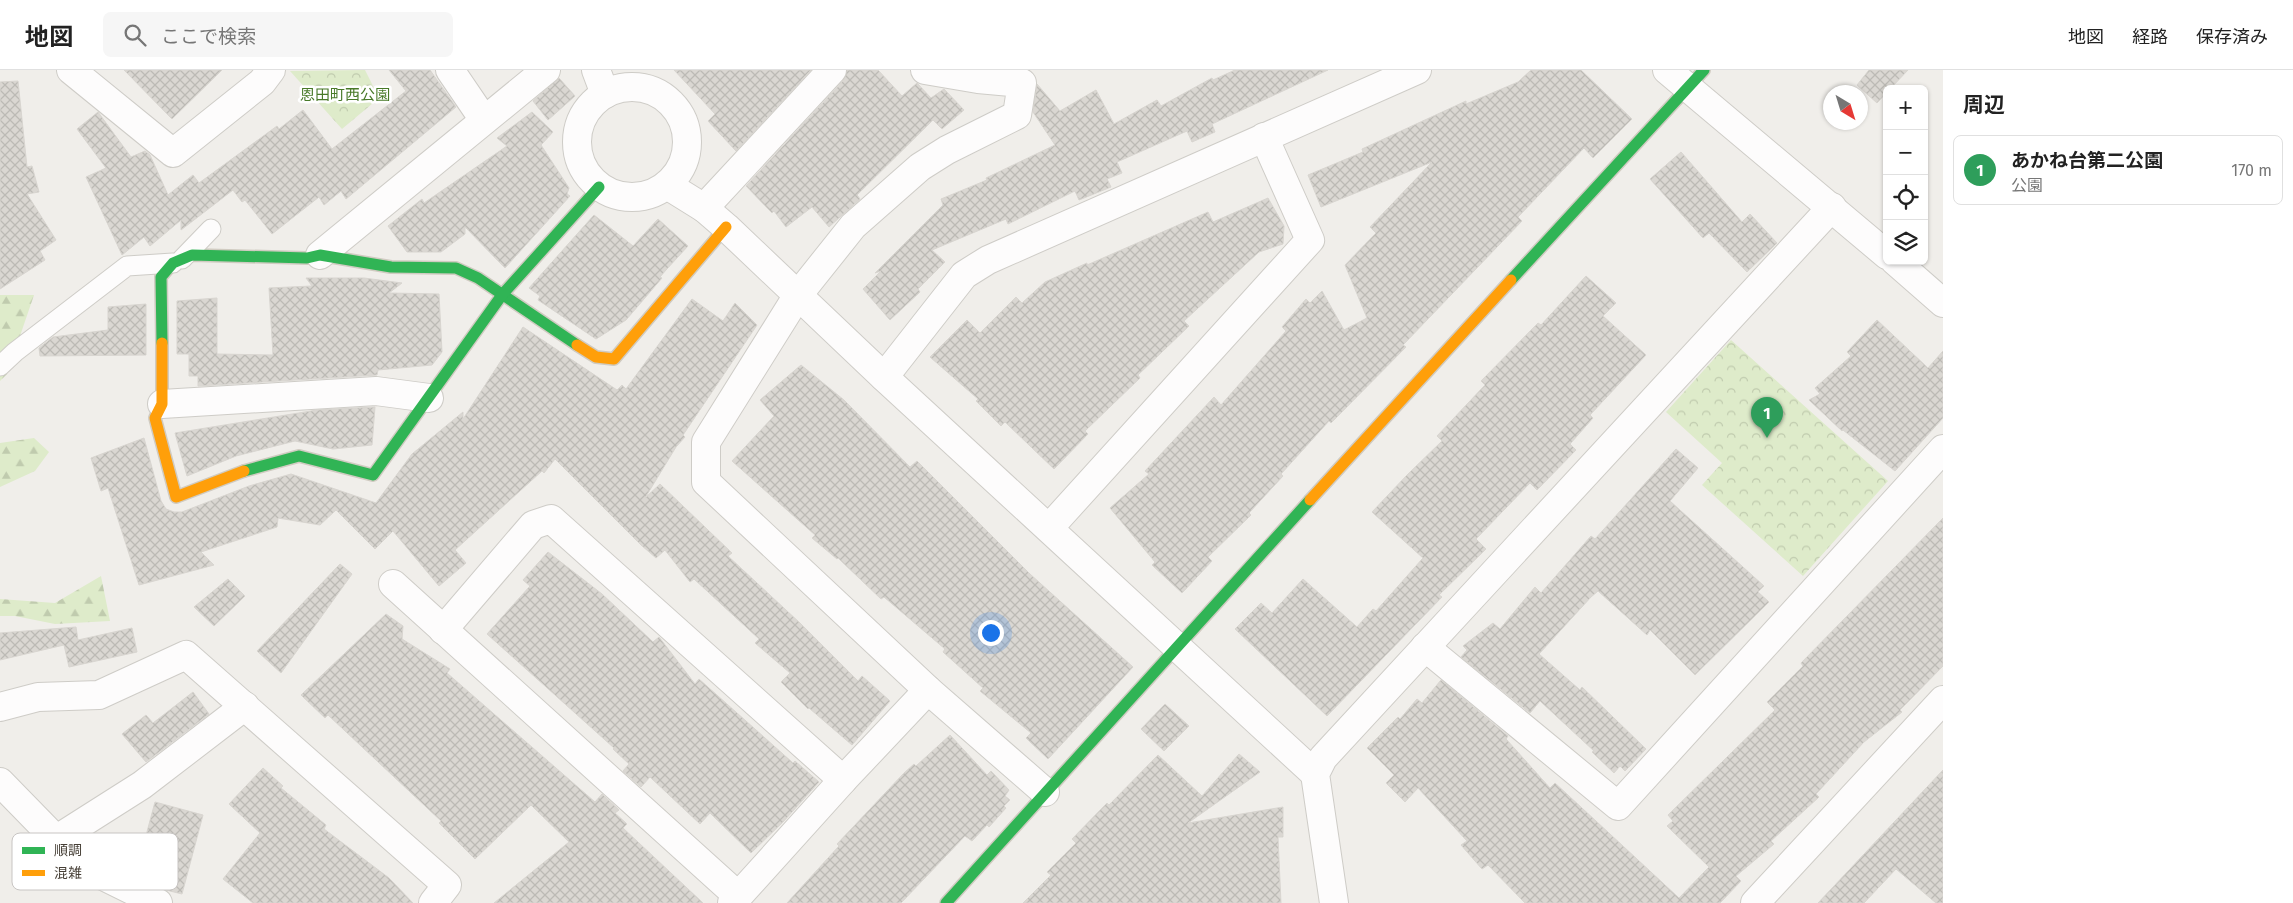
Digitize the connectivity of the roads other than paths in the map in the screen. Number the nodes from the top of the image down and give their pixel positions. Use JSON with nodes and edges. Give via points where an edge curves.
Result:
{"nodes":[{"id":1,"x":71,"y":70,"type":"edge"},
{"id":2,"x":271,"y":70,"type":"edge"},
{"id":3,"x":450,"y":70,"type":"edge"},
{"id":4,"x":546,"y":70,"type":"edge"},
{"id":5,"x":832,"y":70,"type":"edge"},
{"id":6,"x":925,"y":70,"type":"edge"},
{"id":7,"x":1417,"y":70,"type":"edge"},
{"id":8,"x":1686,"y":75,"type":"edge"},
{"id":9,"x":601,"y":82,"type":"edge"},
{"id":10,"x":484,"y":120,"type":"junction"},
{"id":11,"x":1264,"y":137,"type":"junction"},
{"id":12,"x":667,"y":185,"type":"junction"},
{"id":13,"x":599,"y":187,"type":"junction"},
{"id":14,"x":704,"y":208,"type":"junction"},
{"id":15,"x":1832,"y":208,"type":"junction"},
{"id":16,"x":726,"y":227,"type":"junction"},
{"id":17,"x":211,"y":229,"type":"dead end"},
{"id":18,"x":1883,"y":251,"type":"edge"},
{"id":19,"x":320,"y":255,"type":"junction"},
{"id":20,"x":178,"y":261,"type":"junction"},
{"id":21,"x":1900,"y":265,"type":"edge"},
{"id":22,"x":502,"y":295,"type":"junction"},
{"id":23,"x":798,"y":295,"type":"junction"},
{"id":24,"x":1943,"y":303,"type":"edge"},
{"id":25,"x":0,"y":366,"type":"edge"},
{"id":26,"x":884,"y":377,"type":"junction"},
{"id":27,"x":429,"y":398,"type":"junction"},
{"id":28,"x":162,"y":404,"type":"junction"},
{"id":29,"x":1943,"y":449,"type":"edge"},
{"id":30,"x":1049,"y":528,"type":"junction"},
{"id":31,"x":392,"y":584,"type":"dead end"},
{"id":32,"x":443,"y":630,"type":"junction"},
{"id":33,"x":1176,"y":646,"type":"junction"},
{"id":34,"x":1425,"y":647,"type":"junction"},
{"id":35,"x":928,"y":690,"type":"junction"},
{"id":36,"x":1943,"y":700,"type":"edge"},
{"id":37,"x":245,"y":706,"type":"junction"},
{"id":38,"x":0,"y":707,"type":"edge"},
{"id":39,"x":1315,"y":774,"type":"junction"},
{"id":40,"x":843,"y":780,"type":"junction"},
{"id":41,"x":0,"y":782,"type":"edge"},
{"id":42,"x":1044,"y":792,"type":"junction"},
{"id":43,"x":51,"y":833,"type":"edge"},
{"id":44,"x":66,"y":833,"type":"edge"},
{"id":45,"x":132,"y":890,"type":"edge"},
{"id":46,"x":735,"y":899,"type":"edge"},
{"id":47,"x":158,"y":903,"type":"edge"},
{"id":48,"x":433,"y":903,"type":"edge"},
{"id":49,"x":946,"y":903,"type":"edge"},
{"id":50,"x":1334,"y":903,"type":"edge"},
{"id":51,"x":1755,"y":903,"type":"edge"}],
"edges":[{"from":1,"to":2,"type":"street","via":[[173,154],[262,82]]},
{"from":3,"to":10,"type":"street"},
{"from":4,"to":10,"type":"street"},
{"from":5,"to":14,"type":"street"},
{"from":6,"to":23,"type":"street","via":[[1022,83],[1016,115],[920,167],[853,226]]},
{"from":7,"to":11,"type":"street"},
{"from":8,"to":15,"type":"street"},
{"from":8,"to":33,"type":"street"},
{"from":9,"to":12,"type":"street","via":[[620,88],[652,91],[678,111],[684,126],[686,150],[678,173]]},
{"from":9,"to":13,"type":"street","via":[[581,121],[577,139],[579,157],[586,174]]},
{"from":10,"to":19,"type":"street"},
{"from":11,"to":26,"type":"street","via":[[988,260],[964,275]]},
{"from":11,"to":30,"type":"street","via":[[1310,240]]},
{"from":12,"to":13,"type":"street","via":[[651,194],[633,197],[615,195]]},
{"from":12,"to":14,"type":"street"},
{"from":13,"to":22,"type":"street"},
{"from":14,"to":16,"type":"street"},
{"from":15,"to":18,"type":"street"},
{"from":15,"to":34,"type":"street"},
{"from":16,"to":22,"type":"street","via":[[614,359],[596,356],[578,346]]},
{"from":16,"to":23,"type":"street"},
{"from":17,"to":20,"type":"lane"},
{"from":19,"to":20,"type":"street","via":[[307,258],[192,255]]},
{"from":19,"to":22,"type":"street","via":[[392,267],[456,268],[478,278]]},
{"from":20,"to":25,"type":"lane","via":[[127,266]]},
{"from":20,"to":28,"type":"street","via":[[161,277]]},
{"from":21,"to":24,"type":"street"},
{"from":22,"to":27,"type":"street"},
{"from":23,"to":26,"type":"street"},
{"from":23,"to":35,"type":"street","via":[[706,442],[706,482]]},
{"from":26,"to":30,"type":"street"},
{"from":27,"to":28,"type":"street","via":[[376,392]]},
{"from":27,"to":28,"type":"street","via":[[373,475],[299,456],[244,471],[176,497],[155,418]]},
{"from":29,"to":34,"type":"street","via":[[1618,806]]},
{"from":30,"to":33,"type":"street"},
{"from":31,"to":32,"type":"street"},
{"from":32,"to":40,"type":"street","via":[[533,525],[551,519]]},
{"from":32,"to":46,"type":"street"},
{"from":33,"to":39,"type":"street"},
{"from":33,"to":42,"type":"street"},
{"from":34,"to":39,"type":"street","via":[[1323,758]]},
{"from":35,"to":40,"type":"street"},
{"from":35,"to":42,"type":"street"},
{"from":36,"to":51,"type":"street"},
{"from":37,"to":38,"type":"street","via":[[186,655],[98,695],[38,698]]},
{"from":37,"to":44,"type":"street","via":[[142,785]]},
{"from":37,"to":48,"type":"street","via":[[447,885]]},
{"from":39,"to":50,"type":"street"},
{"from":40,"to":46,"type":"street"},
{"from":41,"to":43,"type":"street"},
{"from":42,"to":49,"type":"street"},
{"from":45,"to":47,"type":"street"}]}
